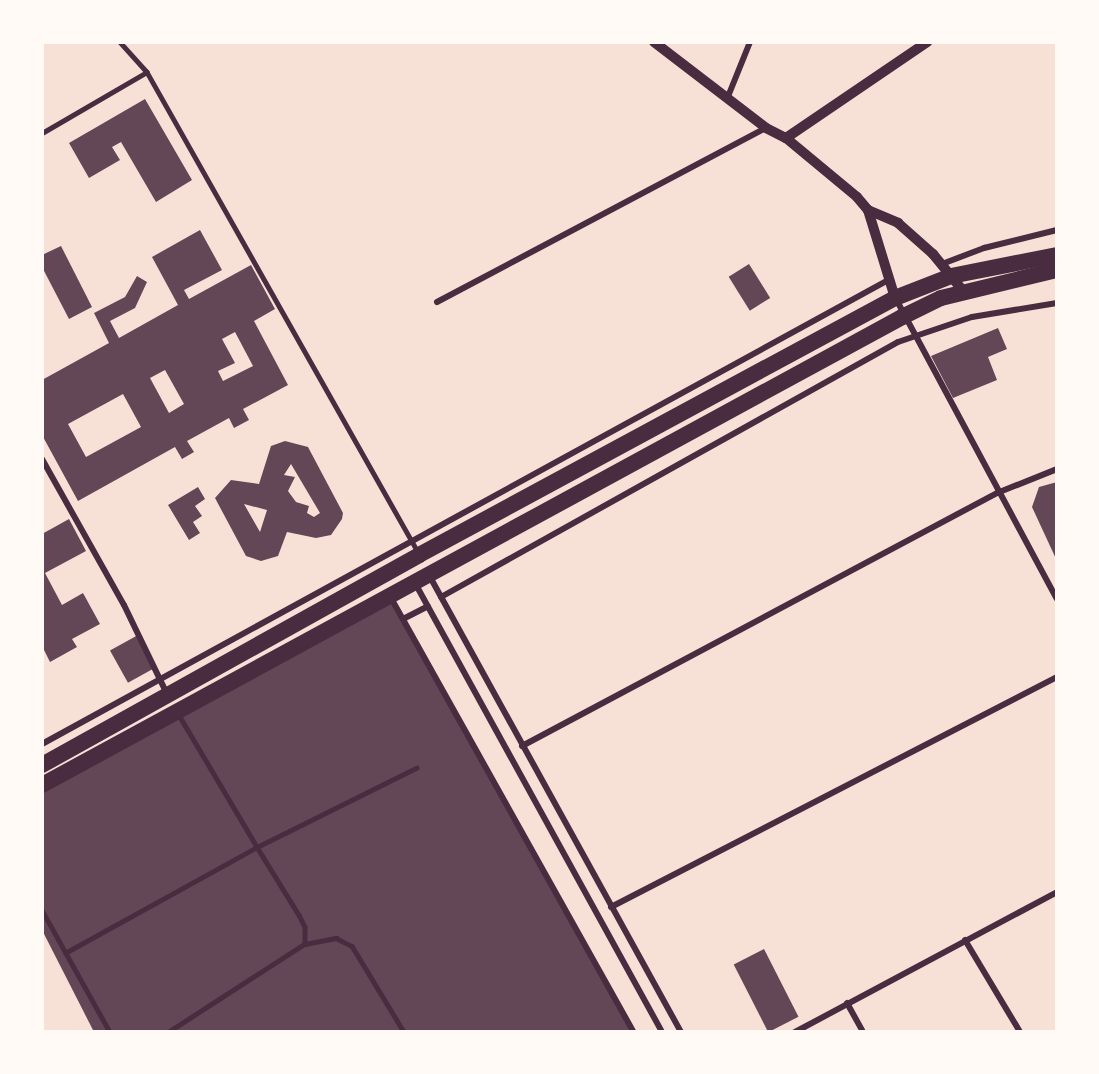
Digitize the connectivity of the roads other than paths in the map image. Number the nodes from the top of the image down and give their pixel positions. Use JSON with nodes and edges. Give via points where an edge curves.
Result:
{"nodes":[{"id":1,"x":120,"y":42,"type":"edge"},
{"id":2,"x":654,"y":42,"type":"edge"},
{"id":3,"x":750,"y":42,"type":"edge"},
{"id":4,"x":927,"y":42,"type":"edge"},
{"id":5,"x":147,"y":72,"type":"junction"},
{"id":6,"x":727,"y":99,"type":"junction"},
{"id":7,"x":766,"y":128,"type":"junction"},
{"id":8,"x":42,"y":133,"type":"edge"},
{"id":9,"x":786,"y":138,"type":"junction"},
{"id":10,"x":868,"y":210,"type":"junction"},
{"id":11,"x":1057,"y":230,"type":"edge"},
{"id":12,"x":1057,"y":255,"type":"edge"},
{"id":13,"x":946,"y":270,"type":"junction"},
{"id":14,"x":1057,"y":270,"type":"edge"},
{"id":15,"x":890,"y":279,"type":"junction"},
{"id":16,"x":964,"y":292,"type":"junction"},
{"id":17,"x":896,"y":298,"type":"junction"},
{"id":18,"x":437,"y":302,"type":"dead end"},
{"id":19,"x":1057,"y":303,"type":"edge"},
{"id":20,"x":902,"y":317,"type":"junction"},
{"id":21,"x":912,"y":335,"type":"junction"},
{"id":22,"x":42,"y":459,"type":"edge"},
{"id":23,"x":1057,"y":469,"type":"edge"},
{"id":24,"x":997,"y":493,"type":"junction"},
{"id":25,"x":415,"y":548,"type":"junction"},
{"id":26,"x":422,"y":578,"type":"junction"},
{"id":27,"x":390,"y":596,"type":"junction"},
{"id":28,"x":441,"y":597,"type":"junction"},
{"id":29,"x":1057,"y":599,"type":"edge"},
{"id":30,"x":428,"y":606,"type":"junction"},
{"id":31,"x":403,"y":619,"type":"junction"},
{"id":32,"x":1057,"y":677,"type":"edge"},
{"id":33,"x":160,"y":679,"type":"junction"},
{"id":34,"x":168,"y":695,"type":"junction"},
{"id":35,"x":177,"y":712,"type":"junction"},
{"id":36,"x":42,"y":744,"type":"edge"},
{"id":37,"x":522,"y":746,"type":"junction"},
{"id":38,"x":42,"y":765,"type":"edge"},
{"id":39,"x":416,"y":768,"type":"dead end"},
{"id":40,"x":42,"y":785,"type":"edge"},
{"id":41,"x":257,"y":847,"type":"junction"},
{"id":42,"x":1057,"y":892,"type":"edge"},
{"id":43,"x":611,"y":907,"type":"junction"},
{"id":44,"x":42,"y":910,"type":"edge"},
{"id":45,"x":965,"y":940,"type":"junction"},
{"id":46,"x":305,"y":944,"type":"junction"},
{"id":47,"x":65,"y":953,"type":"junction"},
{"id":48,"x":847,"y":1003,"type":"junction"},
{"id":49,"x":110,"y":1032,"type":"edge"},
{"id":50,"x":168,"y":1032,"type":"edge"},
{"id":51,"x":404,"y":1032,"type":"edge"},
{"id":52,"x":634,"y":1032,"type":"edge"},
{"id":53,"x":662,"y":1032,"type":"edge"},
{"id":54,"x":681,"y":1032,"type":"edge"},
{"id":55,"x":795,"y":1032,"type":"edge"},
{"id":56,"x":863,"y":1032,"type":"edge"},
{"id":57,"x":1020,"y":1032,"type":"edge"}],
"edges":[{"from":1,"to":5,"type":"lane"},
{"from":2,"to":6,"type":"street"},
{"from":3,"to":6,"type":"street"},
{"from":4,"to":9,"type":"street"},
{"from":5,"to":8,"type":"lane"},
{"from":5,"to":25,"type":"lane"},
{"from":6,"to":7,"type":"street"},
{"from":7,"to":9,"type":"street"},
{"from":7,"to":18,"type":"street"},
{"from":9,"to":10,"type":"street"},
{"from":10,"to":13,"type":"street","via":[[898,223]]},
{"from":10,"to":15,"type":"street"},
{"from":11,"to":13,"type":"street","via":[[984,248]]},
{"from":12,"to":13,"type":"highway"},
{"from":13,"to":16,"type":"street"},
{"from":13,"to":17,"type":"highway"},
{"from":14,"to":16,"type":"highway"},
{"from":15,"to":17,"type":"street"},
{"from":15,"to":25,"type":"street"},
{"from":16,"to":20,"type":"highway","via":[[941,297]]},
{"from":17,"to":20,"type":"street"},
{"from":17,"to":25,"type":"highway"},
{"from":19,"to":21,"type":"street","via":[[972,317]]},
{"from":20,"to":21,"type":"street"},
{"from":20,"to":26,"type":"highway"},
{"from":21,"to":24,"type":"street"},
{"from":21,"to":28,"type":"street"},
{"from":22,"to":33,"type":"street","via":[[124,605]]},
{"from":23,"to":24,"type":"street"},
{"from":24,"to":29,"type":"street"},
{"from":24,"to":37,"type":"street"},
{"from":25,"to":33,"type":"street"},
{"from":25,"to":34,"type":"highway"},
{"from":26,"to":27,"type":"highway"},
{"from":26,"to":28,"type":"street"},
{"from":26,"to":30,"type":"street"},
{"from":27,"to":31,"type":"street"},
{"from":27,"to":35,"type":"highway"},
{"from":28,"to":37,"type":"street"},
{"from":30,"to":31,"type":"street"},
{"from":30,"to":53,"type":"street"},
{"from":31,"to":52,"type":"street"},
{"from":32,"to":43,"type":"street"},
{"from":33,"to":34,"type":"street"},
{"from":33,"to":36,"type":"street"},
{"from":34,"to":35,"type":"lane"},
{"from":34,"to":38,"type":"highway"},
{"from":35,"to":40,"type":"highway"},
{"from":35,"to":41,"type":"lane"},
{"from":37,"to":43,"type":"street"},
{"from":39,"to":41,"type":"lane"},
{"from":41,"to":46,"type":"lane","via":[[299,915]]},
{"from":41,"to":47,"type":"lane"},
{"from":42,"to":45,"type":"street"},
{"from":43,"to":54,"type":"street"},
{"from":44,"to":47,"type":"lane"},
{"from":45,"to":48,"type":"street"},
{"from":45,"to":57,"type":"street"},
{"from":46,"to":50,"type":"lane"},
{"from":46,"to":51,"type":"lane","via":[[336,938],[352,946]]},
{"from":47,"to":49,"type":"lane"},
{"from":48,"to":55,"type":"street"},
{"from":48,"to":56,"type":"street"}]}
